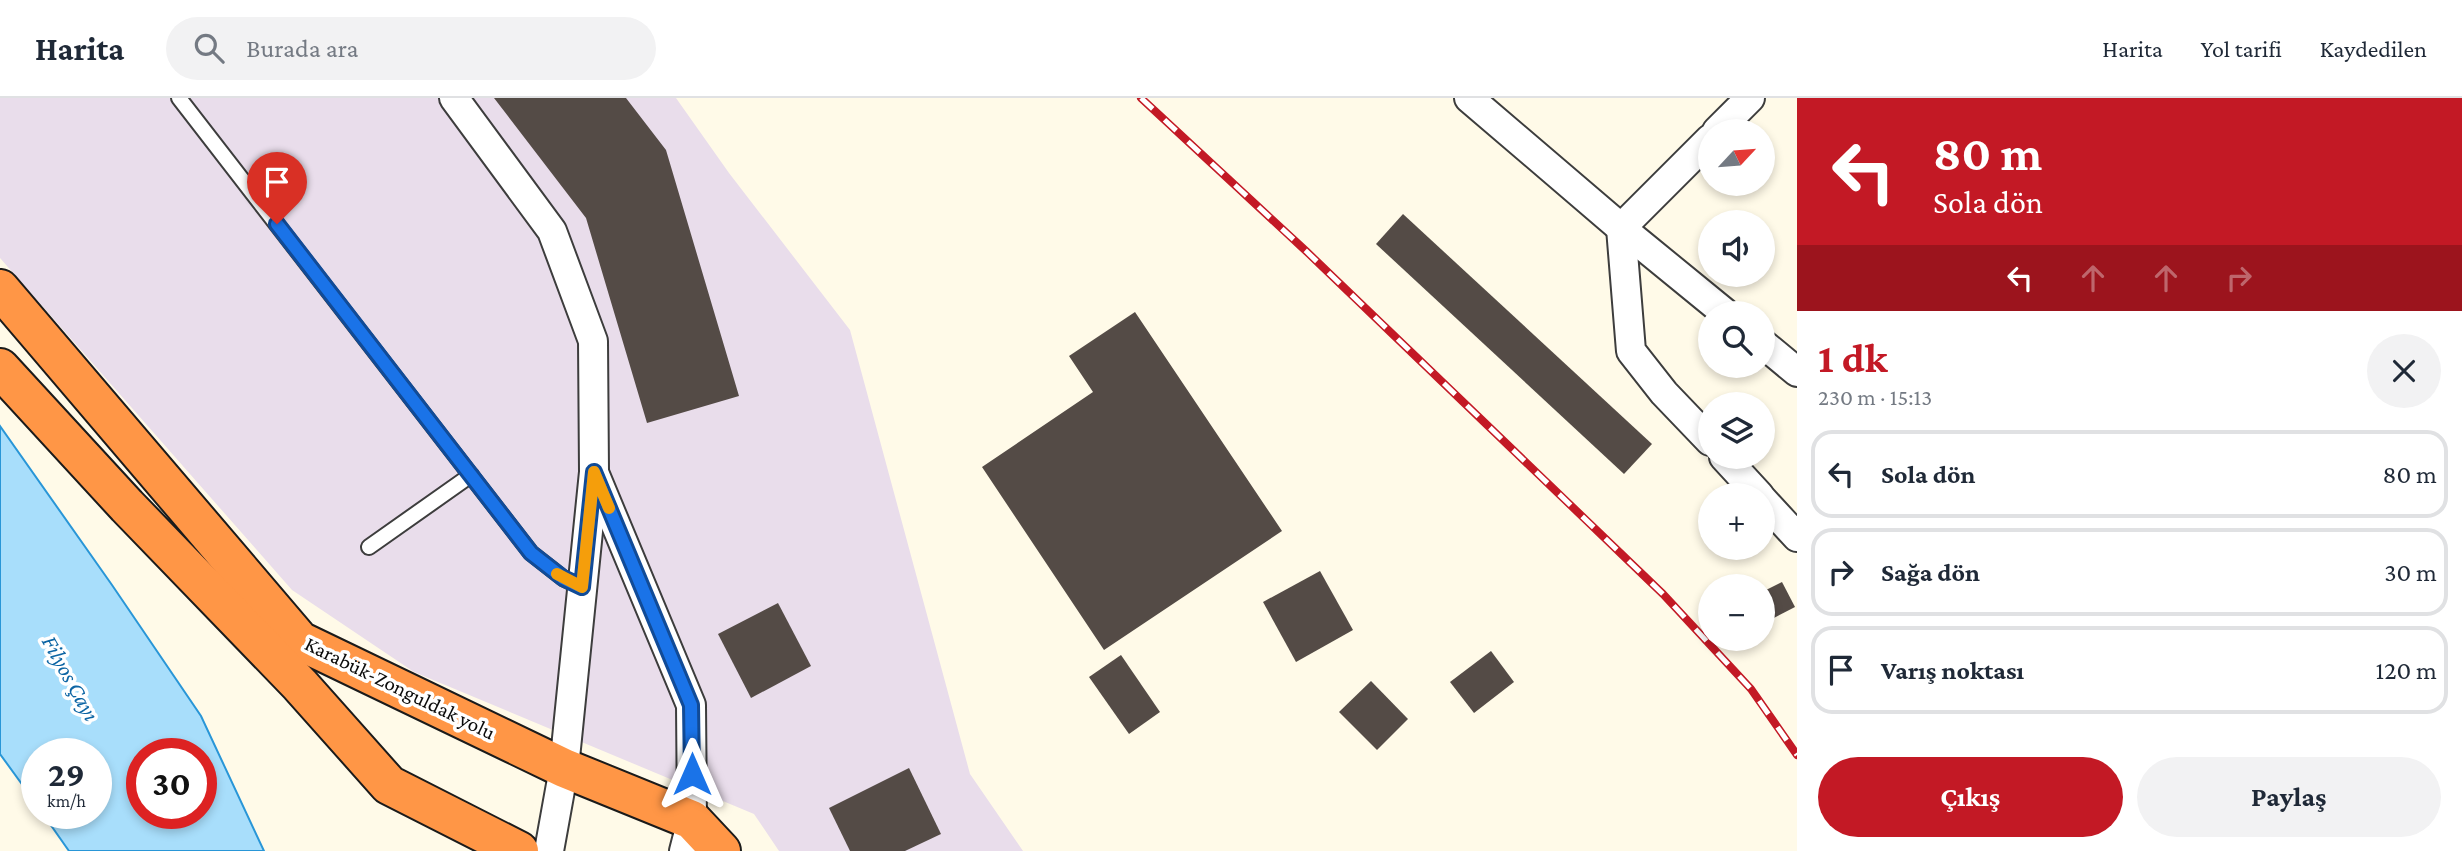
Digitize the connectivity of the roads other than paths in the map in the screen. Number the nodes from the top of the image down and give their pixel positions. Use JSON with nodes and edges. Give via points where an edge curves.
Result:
{"nodes":[{"id":1,"x":180,"y":98,"type":"edge"},
{"id":2,"x":454,"y":98,"type":"edge"},
{"id":3,"x":1469,"y":98,"type":"edge"},
{"id":4,"x":1750,"y":98,"type":"edge"},
{"id":5,"x":1729,"y":119,"type":"edge"},
{"id":6,"x":1698,"y":151,"type":"edge"},
{"id":7,"x":1621,"y":228,"type":"junction"},
{"id":8,"x":0,"y":289,"type":"edge"},
{"id":9,"x":1710,"y":301,"type":"edge"},
{"id":10,"x":1775,"y":354,"type":"edge"},
{"id":11,"x":0,"y":368,"type":"edge"},
{"id":12,"x":1797,"y":372,"type":"edge"},
{"id":13,"x":1698,"y":429,"type":"edge"},
{"id":14,"x":1735,"y":469,"type":"edge"},
{"id":15,"x":594,"y":472,"type":"junction"},
{"id":16,"x":471,"y":475,"type":"junction"},
{"id":17,"x":1748,"y":483,"type":"edge"},
{"id":18,"x":1775,"y":513,"type":"edge"},
{"id":19,"x":1797,"y":537,"type":"edge"},
{"id":20,"x":369,"y":547,"type":"dead end"},
{"id":21,"x":582,"y":587,"type":"junction"},
{"id":22,"x":564,"y":768,"type":"junction"},
{"id":23,"x":688,"y":836,"type":"edge"},
{"id":24,"x":519,"y":851,"type":"edge"},
{"id":25,"x":549,"y":851,"type":"edge"},
{"id":26,"x":721,"y":851,"type":"edge"}],
"edges":[{"from":1,"to":16,"type":"lane"},
{"from":2,"to":15,"type":"street","via":[[552,231],[589,329],[593,341]]},
{"from":3,"to":7,"type":"street"},
{"from":4,"to":5,"type":"street"},
{"from":6,"to":7,"type":"street"},
{"from":7,"to":9,"type":"street"},
{"from":7,"to":13,"type":"street","via":[[1631,351]]},
{"from":8,"to":22,"type":"highway","name":"Karabük-Zonguldak yolu","via":[[300,640]]},
{"from":10,"to":12,"type":"street"},
{"from":11,"to":24,"type":"highway","name":"Karabük-Zonguldak yolu","via":[[389,785]]},
{"from":14,"to":17,"type":"street"},
{"from":15,"to":21,"type":"street"},
{"from":15,"to":23,"type":"street","via":[[691,705]]},
{"from":16,"to":20,"type":"lane"},
{"from":16,"to":21,"type":"lane","via":[[531,553]]},
{"from":18,"to":19,"type":"street"},
{"from":21,"to":22,"type":"street"},
{"from":22,"to":23,"type":"highway","name":"Karabük-Zonguldak yolu"},
{"from":22,"to":25,"type":"street"},
{"from":23,"to":26,"type":"highway","name":"Karabük-Zonguldak yolu"}]}
